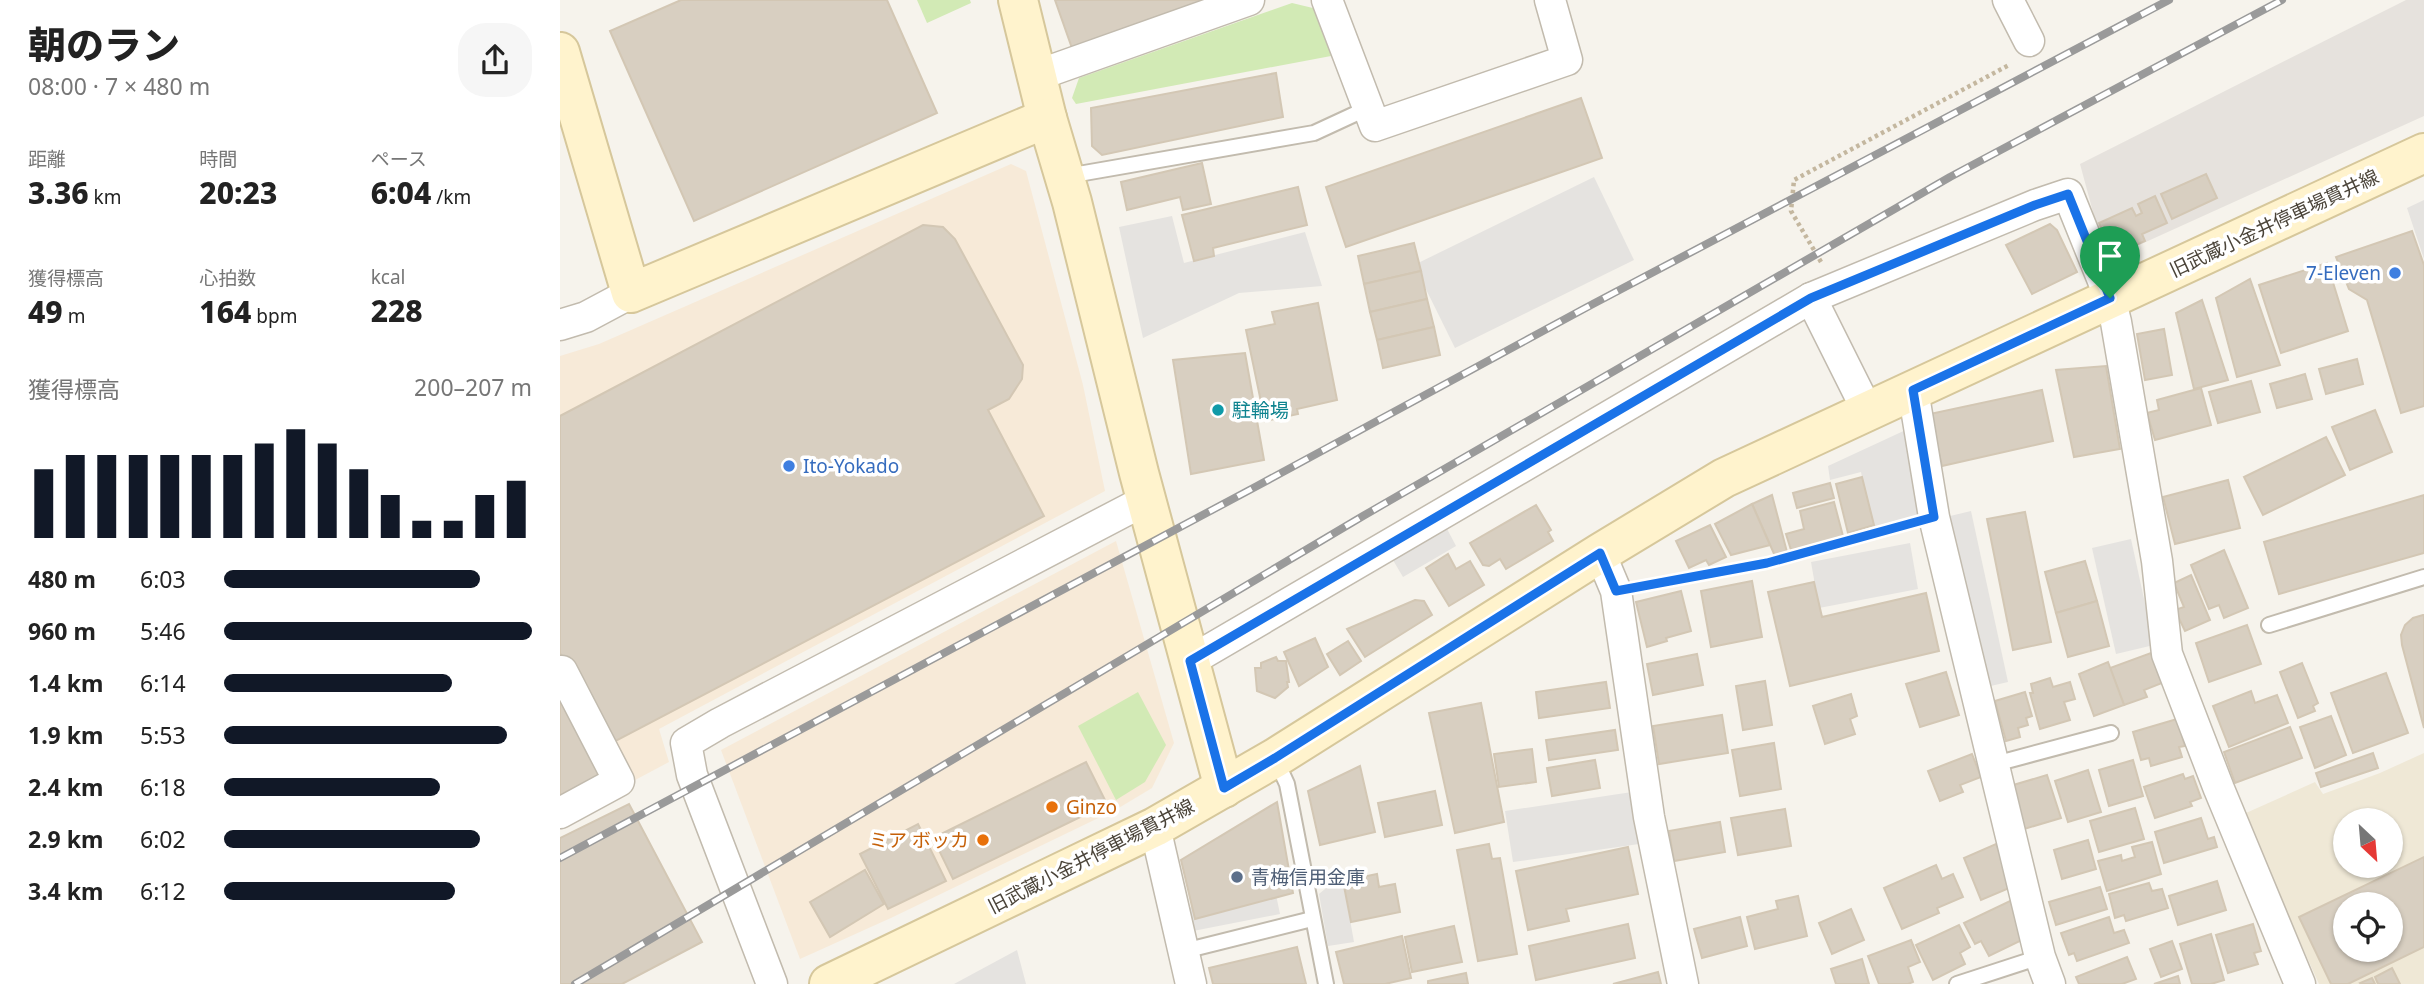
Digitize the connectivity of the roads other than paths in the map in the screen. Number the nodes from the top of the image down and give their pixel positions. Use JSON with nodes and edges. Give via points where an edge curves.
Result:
{"nodes":[{"id":1,"x":1018,"y":0,"type":"edge"},
{"id":2,"x":1249,"y":0,"type":"edge"},
{"id":3,"x":1327,"y":0,"type":"edge"},
{"id":4,"x":1550,"y":0,"type":"edge"},
{"id":5,"x":2008,"y":0,"type":"edge"},
{"id":6,"x":2029,"y":41,"type":"road end"},
{"id":7,"x":560,"y":52,"type":"edge"},
{"id":8,"x":1038,"y":75,"type":"junction"},
{"id":9,"x":1368,"y":108,"type":"junction"},
{"id":10,"x":1047,"y":118,"type":"junction"},
{"id":11,"x":2424,"y":153,"type":"edge"},
{"id":12,"x":1064,"y":176,"type":"junction"},
{"id":13,"x":631,"y":293,"type":"junction"},
{"id":14,"x":1823,"y":293,"type":"junction"},
{"id":15,"x":2110,"y":298,"type":"junction"},
{"id":16,"x":560,"y":325,"type":"edge"},
{"id":17,"x":1913,"y":390,"type":"junction"},
{"id":18,"x":1868,"y":412,"type":"junction"},
{"id":19,"x":1146,"y":500,"type":"junction"},
{"id":20,"x":1600,"y":553,"type":"junction"},
{"id":21,"x":2424,"y":577,"type":"edge"},
{"id":22,"x":2269,"y":625,"type":"dead end"},
{"id":23,"x":1190,"y":661,"type":"junction"},
{"id":24,"x":562,"y":671,"type":"dead end"},
{"id":25,"x":2112,"y":733,"type":"dead end"},
{"id":26,"x":1275,"y":758,"type":"junction"},
{"id":27,"x":1995,"y":764,"type":"junction"},
{"id":28,"x":1224,"y":788,"type":"junction"},
{"id":29,"x":560,"y":813,"type":"edge"},
{"id":30,"x":1155,"y":827,"type":"junction"},
{"id":31,"x":1312,"y":919,"type":"junction"},
{"id":32,"x":1184,"y":951,"type":"junction"},
{"id":33,"x":2045,"y":971,"type":"edge"},
{"id":34,"x":772,"y":984,"type":"edge"},
{"id":35,"x":829,"y":984,"type":"edge"},
{"id":36,"x":1191,"y":984,"type":"edge"},
{"id":37,"x":1326,"y":984,"type":"edge"},
{"id":38,"x":1683,"y":984,"type":"edge"},
{"id":39,"x":1958,"y":984,"type":"edge"},
{"id":40,"x":2301,"y":984,"type":"edge"}],
"edges":[{"from":1,"to":8,"type":"street"},
{"from":2,"to":8,"type":"street"},
{"from":3,"to":9,"type":"street"},
{"from":4,"to":9,"type":"street","via":[[1567,60],[1375,126]]},
{"from":5,"to":6,"type":"street"},
{"from":7,"to":13,"type":"street"},
{"from":8,"to":10,"type":"street"},
{"from":9,"to":12,"type":"lane","via":[[1314,132]]},
{"from":10,"to":12,"type":"street"},
{"from":10,"to":13,"type":"street"},
{"from":11,"to":15,"type":"street","name":"旧武蔵小金井停車場貫井線"},
{"from":12,"to":19,"type":"street"},
{"from":13,"to":16,"type":"street"},
{"from":14,"to":15,"type":"street","via":[[2068,194]]},
{"from":14,"to":18,"type":"street"},
{"from":14,"to":23,"type":"street"},
{"from":15,"to":17,"type":"street","name":"旧武蔵小金井停車場貫井線"},
{"from":15,"to":40,"type":"street","via":[[2157,561],[2167,654]]},
{"from":17,"to":18,"type":"street","name":"旧武蔵小金井停車場貫井線"},
{"from":17,"to":27,"type":"street","via":[[1934,517]]},
{"from":18,"to":20,"type":"street","name":"旧武蔵小金井停車場貫井線","via":[[1724,478]]},
{"from":19,"to":23,"type":"street"},
{"from":19,"to":34,"type":"street","via":[[686,743],[692,775]]},
{"from":20,"to":26,"type":"street","name":"旧武蔵小金井停車場貫井線"},
{"from":20,"to":38,"type":"street","via":[[1616,591],[1649,817]]},
{"from":21,"to":22,"type":"lane"},
{"from":23,"to":28,"type":"street"},
{"from":24,"to":29,"type":"street","via":[[619,781]]},
{"from":25,"to":27,"type":"lane"},
{"from":26,"to":28,"type":"street","name":"旧武蔵小金井停車場貫井線"},
{"from":26,"to":31,"type":"lane","via":[[1287,784]]},
{"from":27,"to":33,"type":"street"},
{"from":28,"to":30,"type":"street","name":"旧武蔵小金井停車場貫井線"},
{"from":30,"to":32,"type":"street"},
{"from":30,"to":35,"type":"street","name":"旧武蔵小金井停車場貫井線"},
{"from":31,"to":32,"type":"lane"},
{"from":31,"to":37,"type":"lane"},
{"from":32,"to":36,"type":"street"},
{"from":33,"to":39,"type":"lane"}]}
